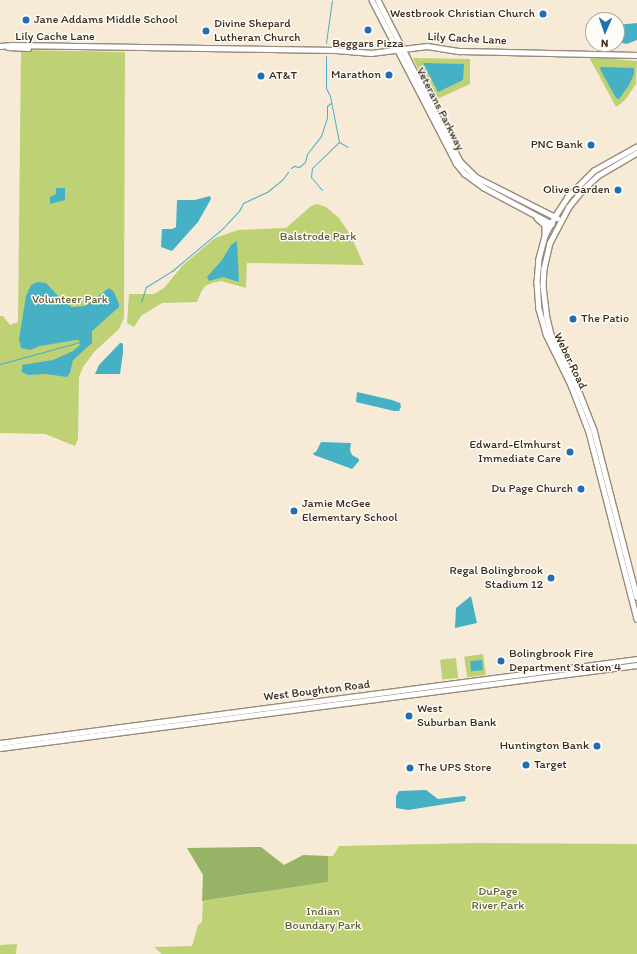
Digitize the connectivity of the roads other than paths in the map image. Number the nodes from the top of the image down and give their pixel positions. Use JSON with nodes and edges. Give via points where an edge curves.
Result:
{"nodes":[{"id":1,"x":372,"y":0,"type":"edge"},
{"id":2,"x":378,"y":0,"type":"edge"},
{"id":3,"x":0,"y":46,"type":"edge"},
{"id":4,"x":404,"y":49,"type":"junction"},
{"id":5,"x":398,"y":50,"type":"junction"},
{"id":6,"x":637,"y":55,"type":"edge"},
{"id":7,"x":637,"y":147,"type":"edge"},
{"id":8,"x":637,"y":153,"type":"edge"},
{"id":9,"x":532,"y":213,"type":"junction"},
{"id":10,"x":555,"y":217,"type":"junction"},
{"id":11,"x":561,"y":220,"type":"junction"},
{"id":12,"x":551,"y":223,"type":"junction"},
{"id":13,"x":557,"y":226,"type":"junction"},
{"id":14,"x":545,"y":236,"type":"junction"},
{"id":15,"x":628,"y":584,"type":"junction"},
{"id":16,"x":637,"y":597,"type":"edge"},
{"id":17,"x":637,"y":600,"type":"edge"},
{"id":18,"x":637,"y":619,"type":"edge"},
{"id":19,"x":637,"y":658,"type":"edge"},
{"id":20,"x":637,"y":665,"type":"edge"},
{"id":21,"x":0,"y":743,"type":"edge"},
{"id":22,"x":0,"y":748,"type":"edge"}],
"edges":[{"from":1,"to":5,"type":"main road","name":"Veterans Parkway"},
{"from":2,"to":4,"type":"main road","name":"Veterans Parkway"},
{"from":3,"to":5,"type":"main road","name":"Lily Cache Lane","via":[[336,50],[371,53]]},
{"from":4,"to":5,"type":"main road","name":"Lily Cache Lane"},
{"from":4,"to":6,"type":"main road","name":"Lily Cache Lane","via":[[427,46],[460,51]]},
{"from":4,"to":10,"type":"main road","name":"Veterans Parkway","via":[[460,161],[476,177]]},
{"from":5,"to":9,"type":"main road","name":"Veterans Parkway","via":[[456,163],[474,181]]},
{"from":7,"to":10,"type":"main road","name":"Weber Road","via":[[594,171],[568,197]]},
{"from":8,"to":11,"type":"main road","name":"Weber Road","via":[[603,172],[590,183]]},
{"from":9,"to":12,"type":"main road","name":"Veterans Parkway"},
{"from":9,"to":14,"type":"main road","via":[[545,225]]},
{"from":10,"to":11,"type":"main road","name":"Veterans Parkway"},
{"from":10,"to":12,"type":"main road","name":"Weber Road"},
{"from":11,"to":13,"type":"main road","name":"Weber Road"},
{"from":12,"to":13,"type":"main road","name":"Veterans Parkway"},
{"from":12,"to":14,"type":"main road","name":"Weber Road"},
{"from":13,"to":16,"type":"main road","name":"Weber Road","via":[[544,268],[543,286],[547,318],[551,334],[591,419]]},
{"from":14,"to":15,"type":"main road","name":"Weber Road","via":[[537,282],[543,326],[590,432]]},
{"from":15,"to":17,"type":"main road","via":[[632,586]]},
{"from":15,"to":18,"type":"main road","name":"Weber Road"},
{"from":19,"to":21,"type":"main road","name":"West Boughton Road"},
{"from":20,"to":22,"type":"main road","name":"West Boughton Road"}]}
